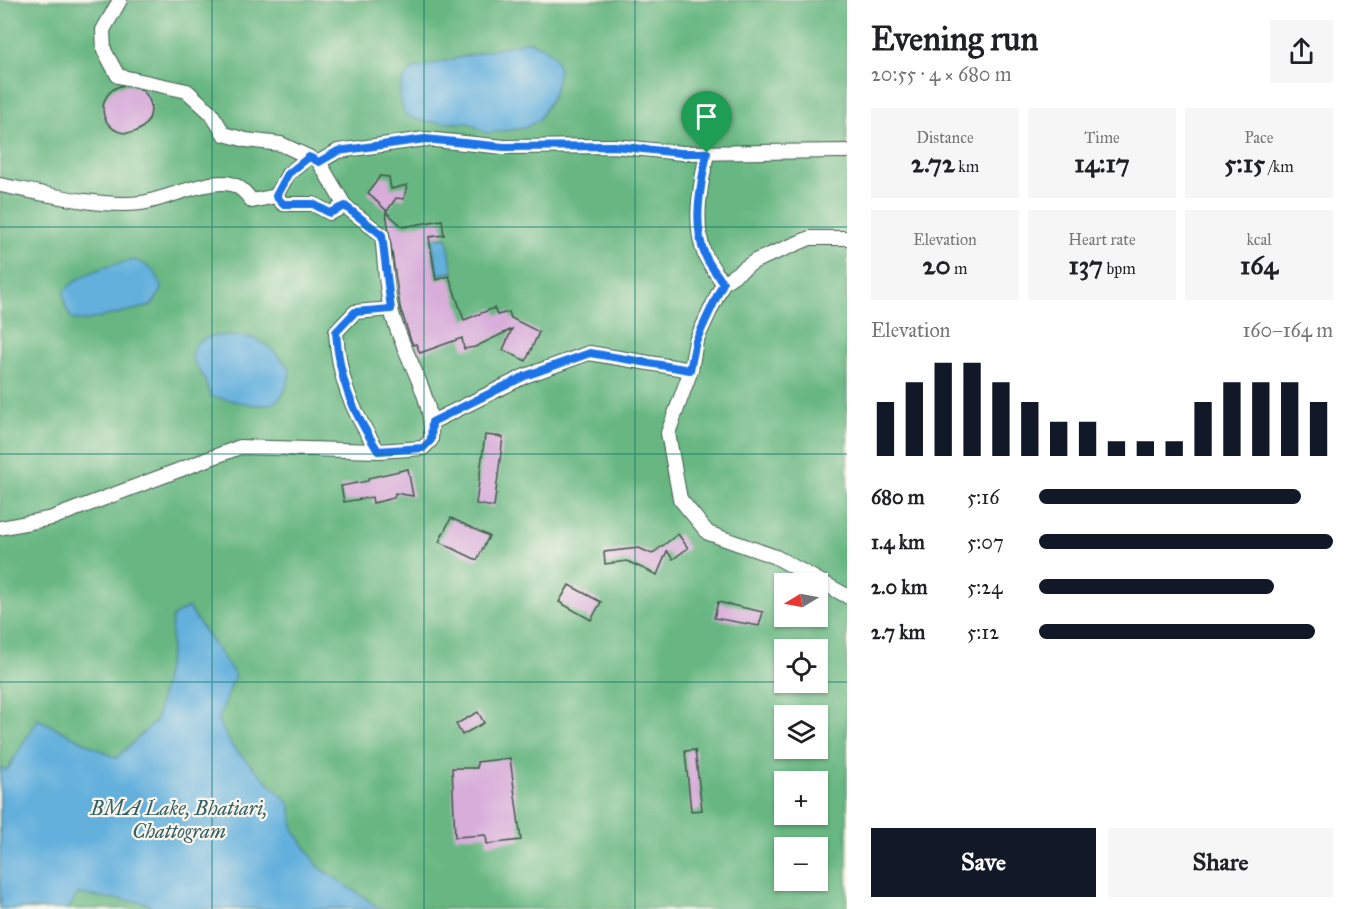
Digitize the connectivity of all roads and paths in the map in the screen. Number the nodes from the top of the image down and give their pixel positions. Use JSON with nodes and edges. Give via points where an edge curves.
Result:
{"nodes":[{"id":1,"x":120,"y":0,"type":"edge"},
{"id":2,"x":847,"y":151,"type":"edge"},
{"id":3,"x":707,"y":153,"type":"junction"},
{"id":4,"x":314,"y":160,"type":"junction"},
{"id":5,"x":0,"y":184,"type":"edge"},
{"id":6,"x":276,"y":196,"type":"junction"},
{"id":7,"x":345,"y":206,"type":"junction"},
{"id":8,"x":847,"y":238,"type":"edge"},
{"id":9,"x":723,"y":283,"type":"junction"},
{"id":10,"x":391,"y":309,"type":"junction"},
{"id":11,"x":690,"y":370,"type":"junction"},
{"id":12,"x":432,"y":422,"type":"junction"},
{"id":13,"x":378,"y":451,"type":"junction"},
{"id":14,"x":0,"y":528,"type":"edge"},
{"id":15,"x":846,"y":597,"type":"edge"}],
"edges":[{"from":1,"to":4,"type":"street","via":[[104,30],[104,50],[118,76],[187,91],[210,113],[224,134],[281,144]]},
{"from":2,"to":3,"type":"street"},
{"from":3,"to":4,"type":"street","via":[[614,146],[504,147],[425,139],[338,151]]},
{"from":3,"to":9,"type":"street","via":[[699,223],[705,254]]},
{"from":4,"to":6,"type":"street","via":[[288,174]]},
{"from":4,"to":7,"type":"street"},
{"from":5,"to":6,"type":"street","via":[[87,201],[141,203],[188,189],[231,183],[245,191],[252,201]]},
{"from":6,"to":7,"type":"street","via":[[283,204],[313,204],[330,213]]},
{"from":7,"to":10,"type":"street","via":[[382,235]]},
{"from":8,"to":9,"type":"street","via":[[810,238],[755,261]]},
{"from":9,"to":11,"type":"street","via":[[696,341]]},
{"from":10,"to":12,"type":"street"},
{"from":10,"to":13,"type":"street","via":[[355,312],[336,332],[339,367],[358,418]]},
{"from":11,"to":12,"type":"street","via":[[590,353],[525,376]]},
{"from":11,"to":15,"type":"street","via":[[668,433],[680,499],[708,533],[776,557]]},
{"from":12,"to":13,"type":"street","via":[[431,440],[423,448]]},
{"from":13,"to":14,"type":"street","via":[[240,447],[52,518]]}]}
